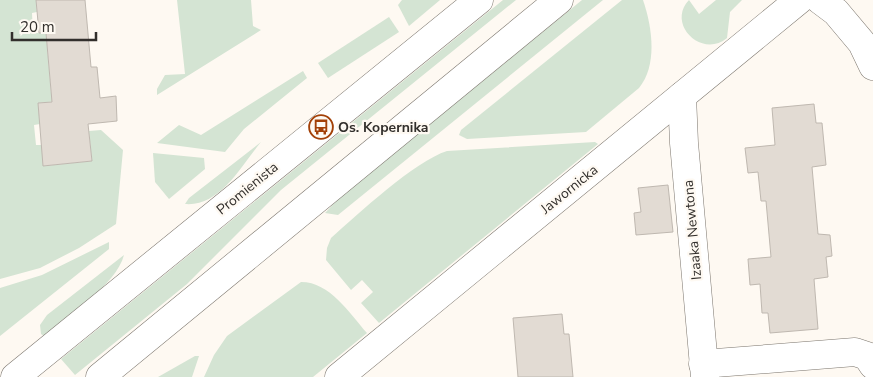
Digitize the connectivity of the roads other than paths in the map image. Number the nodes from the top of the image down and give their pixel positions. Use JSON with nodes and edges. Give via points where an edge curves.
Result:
{"nodes":[{"id":1,"x":479,"y":0,"type":"edge"},
{"id":2,"x":558,"y":0,"type":"edge"},
{"id":3,"x":799,"y":0,"type":"edge"},
{"id":4,"x":820,"y":0,"type":"edge"},
{"id":5,"x":873,"y":66,"type":"edge"},
{"id":6,"x":682,"y":96,"type":"junction"},
{"id":7,"x":873,"y":365,"type":"edge"},
{"id":8,"x":704,"y":370,"type":"edge"},
{"id":9,"x":15,"y":377,"type":"edge"},
{"id":10,"x":100,"y":377,"type":"edge"},
{"id":11,"x":339,"y":377,"type":"edge"}],
"edges":[{"from":1,"to":9,"type":"street","name":"Promienista"},
{"from":2,"to":10,"type":"street"},
{"from":3,"to":6,"type":"street","name":"Jawornicka"},
{"from":4,"to":5,"type":"street","via":[[836,12],[862,42]]},
{"from":6,"to":8,"type":"street","name":"Izaaka Newtona"},
{"from":6,"to":11,"type":"street","name":"Jawornicka"},
{"from":7,"to":8,"type":"street","name":"Izaaka Newtona","via":[[867,356],[855,352]]}]}
